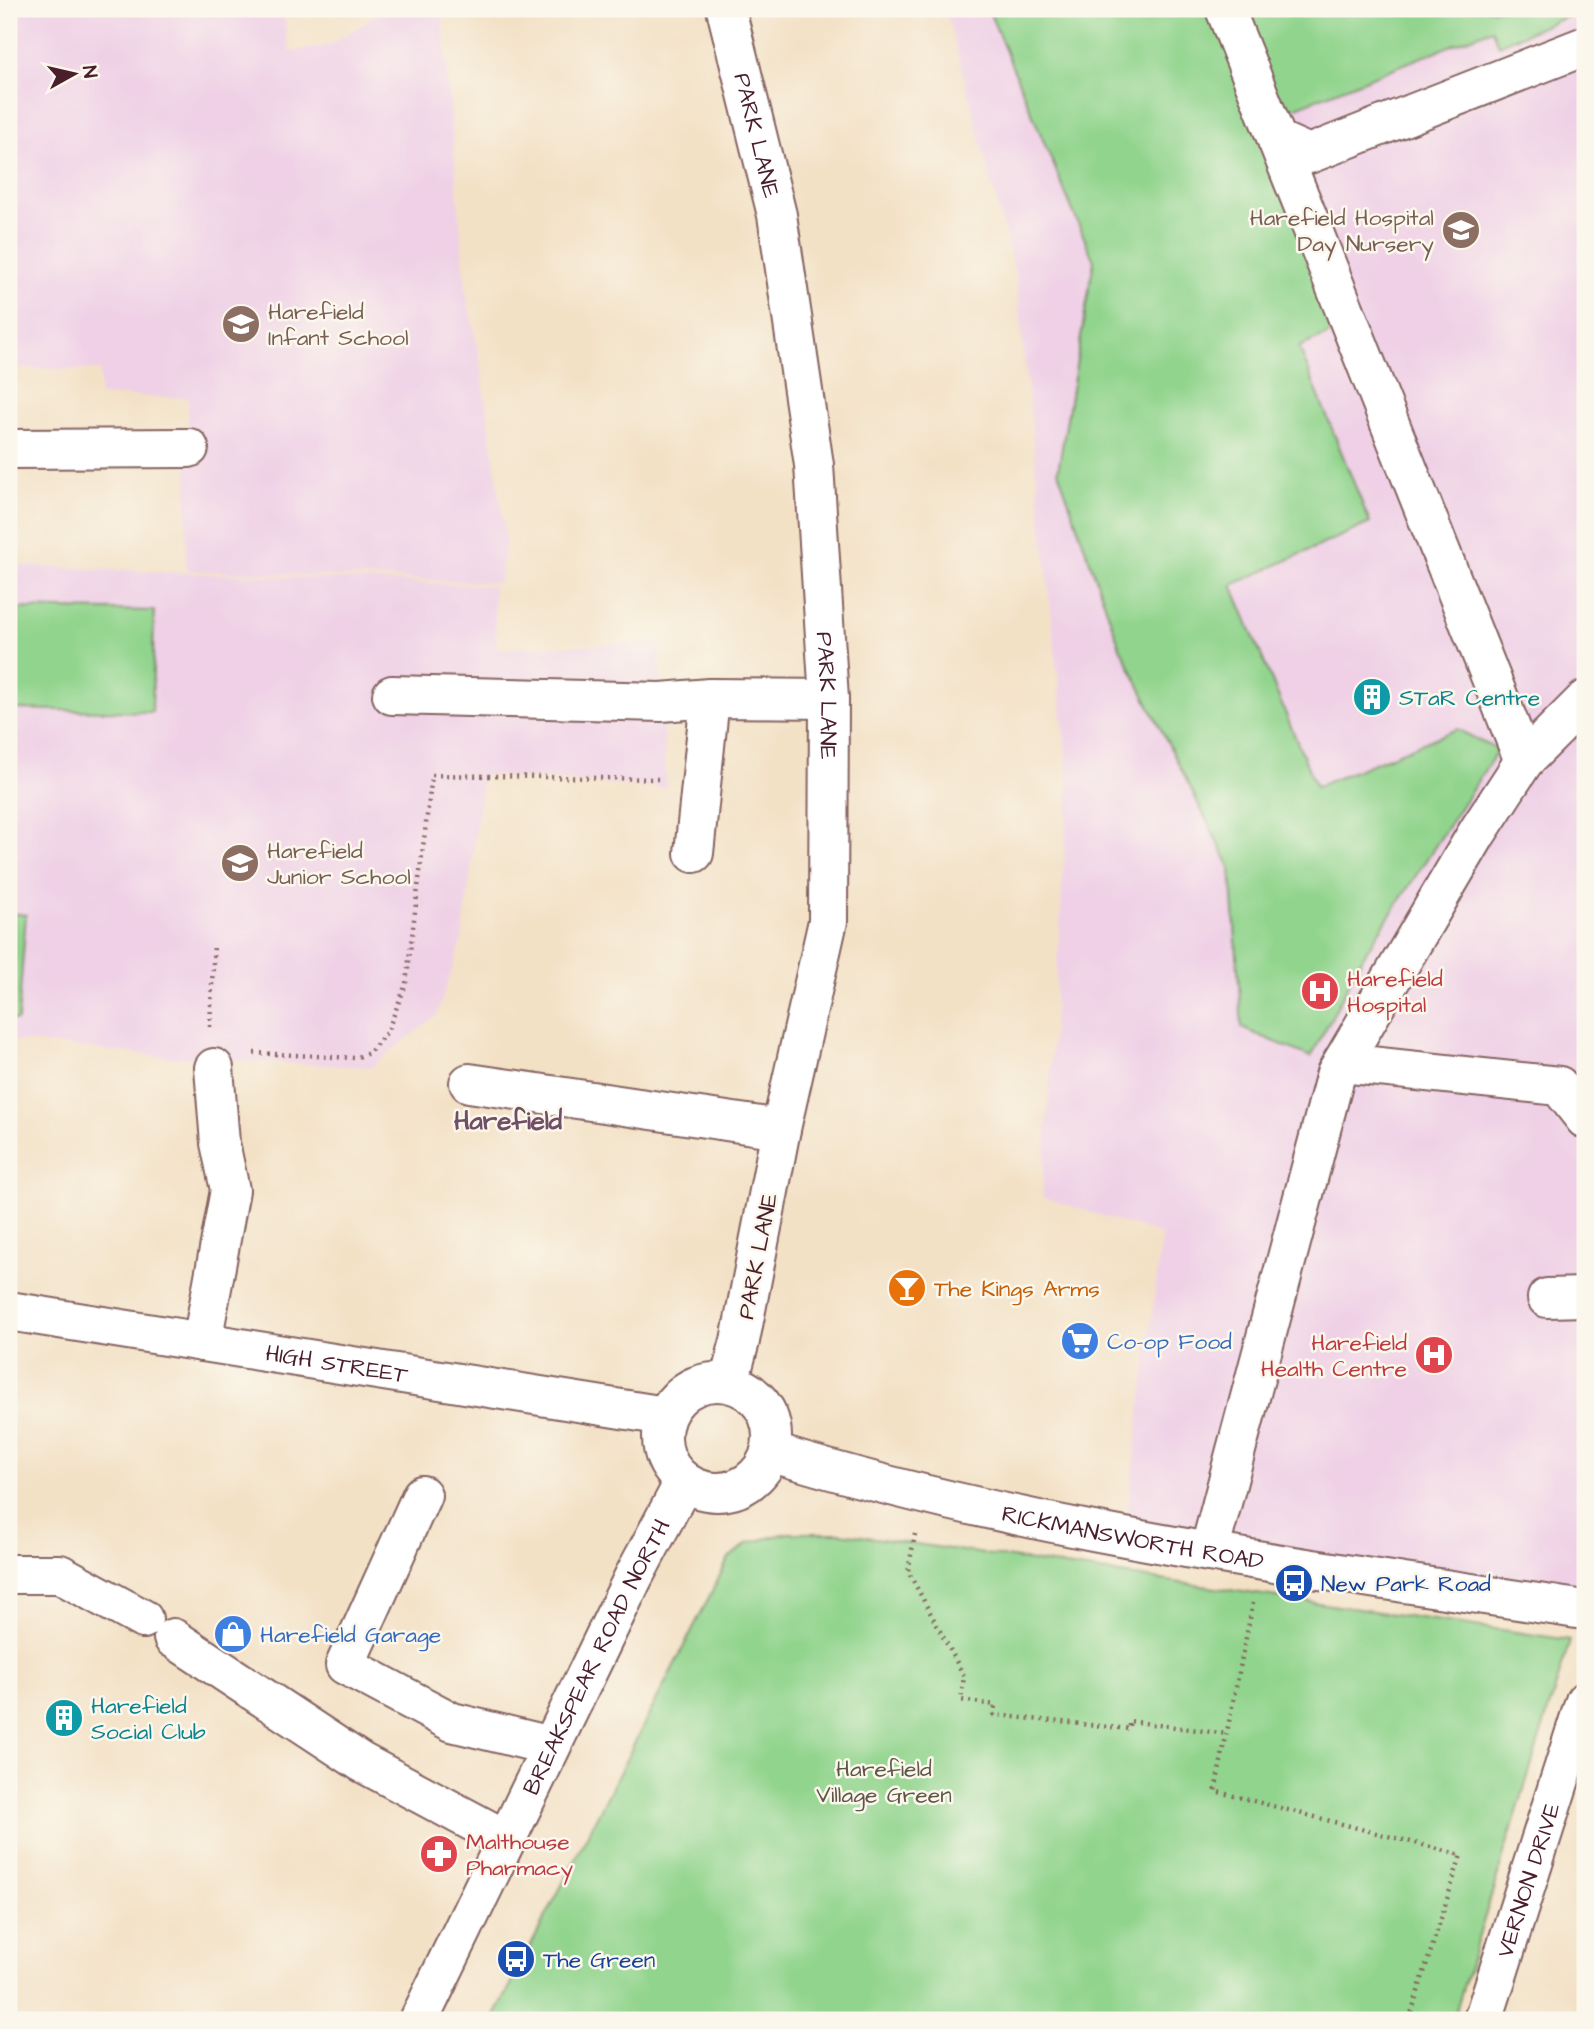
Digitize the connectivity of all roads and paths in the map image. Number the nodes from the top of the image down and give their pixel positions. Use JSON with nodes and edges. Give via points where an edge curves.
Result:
{"nodes":[{"id":1,"x":726,"y":9,"type":"edge"},
{"id":2,"x":1225,"y":9,"type":"edge"},
{"id":3,"x":1585,"y":46,"type":"edge"},
{"id":4,"x":1278,"y":140,"type":"junction"},
{"id":5,"x":189,"y":447,"type":"dead end"},
{"id":6,"x":9,"y":449,"type":"edge"},
{"id":7,"x":392,"y":695,"type":"dead end"},
{"id":8,"x":709,"y":698,"type":"junction"},
{"id":9,"x":829,"y":699,"type":"junction"},
{"id":10,"x":1585,"y":700,"type":"edge"},
{"id":11,"x":1524,"y":761,"type":"junction"},
{"id":12,"x":664,"y":779,"type":"dead end"},
{"id":13,"x":694,"y":853,"type":"dead end"},
{"id":14,"x":214,"y":944,"type":"dead end"},
{"id":15,"x":212,"y":1053,"type":"joint"},
{"id":16,"x":249,"y":1053,"type":"dead end"},
{"id":17,"x":1342,"y":1063,"type":"junction"},
{"id":18,"x":469,"y":1083,"type":"dead end"},
{"id":19,"x":1585,"y":1119,"type":"edge"},
{"id":20,"x":781,"y":1129,"type":"junction"},
{"id":21,"x":1585,"y":1297,"type":"edge"},
{"id":22,"x":1548,"y":1298,"type":"dead end"},
{"id":23,"x":9,"y":1311,"type":"edge"},
{"id":24,"x":202,"y":1342,"type":"junction"},
{"id":25,"x":729,"y":1382,"type":"junction"},
{"id":26,"x":665,"y":1416,"type":"junction"},
{"id":27,"x":770,"y":1452,"type":"junction"},
{"id":28,"x":684,"y":1482,"type":"junction"},
{"id":29,"x":922,"y":1492,"type":"junction"},
{"id":30,"x":422,"y":1495,"type":"dead end"},
{"id":31,"x":1209,"y":1552,"type":"junction"},
{"id":32,"x":1262,"y":1560,"type":"junction"},
{"id":33,"x":9,"y":1574,"type":"edge"},
{"id":34,"x":1585,"y":1610,"type":"edge"},
{"id":35,"x":1585,"y":1701,"type":"edge"},
{"id":36,"x":1227,"y":1734,"type":"junction"},
{"id":37,"x":551,"y":1746,"type":"junction"},
{"id":38,"x":505,"y":1839,"type":"junction"},
{"id":39,"x":419,"y":2020,"type":"edge"},
{"id":40,"x":1409,"y":2020,"type":"edge"},
{"id":41,"x":1483,"y":2020,"type":"edge"}],
"edges":[{"from":1,"to":9,"type":"street","name":"PARK LANE","via":[[777,215],[814,464]]},
{"from":2,"to":4,"type":"street"},
{"from":3,"to":4,"type":"street","via":[[1309,154]]},
{"from":4,"to":11,"type":"street"},
{"from":5,"to":6,"type":"street"},
{"from":7,"to":8,"type":"street","via":[[661,702]]},
{"from":8,"to":9,"type":"street"},
{"from":8,"to":13,"type":"street"},
{"from":9,"to":20,"type":"street","name":"PARK LANE","via":[[828,921]]},
{"from":10,"to":11,"type":"street"},
{"from":11,"to":17,"type":"street","via":[[1477,832]]},
{"from":12,"to":16,"type":"path","via":[[432,775],[406,984],[387,1032],[369,1053],[355,1058]]},
{"from":14,"to":15,"type":"path"},
{"from":15,"to":24,"type":"street","via":[[220,1143],[230,1190]]},
{"from":17,"to":19,"type":"street","via":[[1559,1086]]},
{"from":17,"to":31,"type":"street"},
{"from":18,"to":20,"type":"street"},
{"from":20,"to":25,"type":"street","name":"PARK LANE"},
{"from":21,"to":22,"type":"street"},
{"from":23,"to":24,"type":"street","name":"HIGH STREET"},
{"from":24,"to":26,"type":"street","name":"HIGH STREET"},
{"from":25,"to":26,"type":"street","via":[[699,1384],[673,1402]]},
{"from":25,"to":27,"type":"street","via":[[746,1389],[768,1416]]},
{"from":26,"to":28,"type":"street","via":[[663,1452]]},
{"from":27,"to":28,"type":"street","via":[[757,1475],[735,1489],[711,1492]]},
{"from":27,"to":29,"type":"street","name":"RICKMANSWORTH ROAD"},
{"from":28,"to":37,"type":"street","name":"BREAKSPEAR ROAD NORTH"},
{"from":29,"to":31,"type":"street","name":"RICKMANSWORTH ROAD"},
{"from":29,"to":36,"type":"path","via":[[908,1571],[964,1676],[961,1700],[995,1705],[994,1715],[1129,1729],[1129,1721]]},
{"from":30,"to":37,"type":"street","via":[[345,1665],[452,1722]]},
{"from":31,"to":32,"type":"street","name":"RICKMANSWORTH ROAD"},
{"from":32,"to":34,"type":"street","name":"RICKMANSWORTH ROAD"},
{"from":32,"to":36,"type":"path"},
{"from":33,"to":38,"type":"street","via":[[61,1574],[158,1629],[361,1762]]},
{"from":35,"to":41,"type":"street","name":"VERNON DRIVE"},
{"from":36,"to":40,"type":"path","via":[[1215,1791],[1461,1855]]},
{"from":37,"to":38,"type":"street","name":"BREAKSPEAR ROAD NORTH"},
{"from":38,"to":39,"type":"street","name":"BREAKSPEAR ROAD NORTH"}]}
